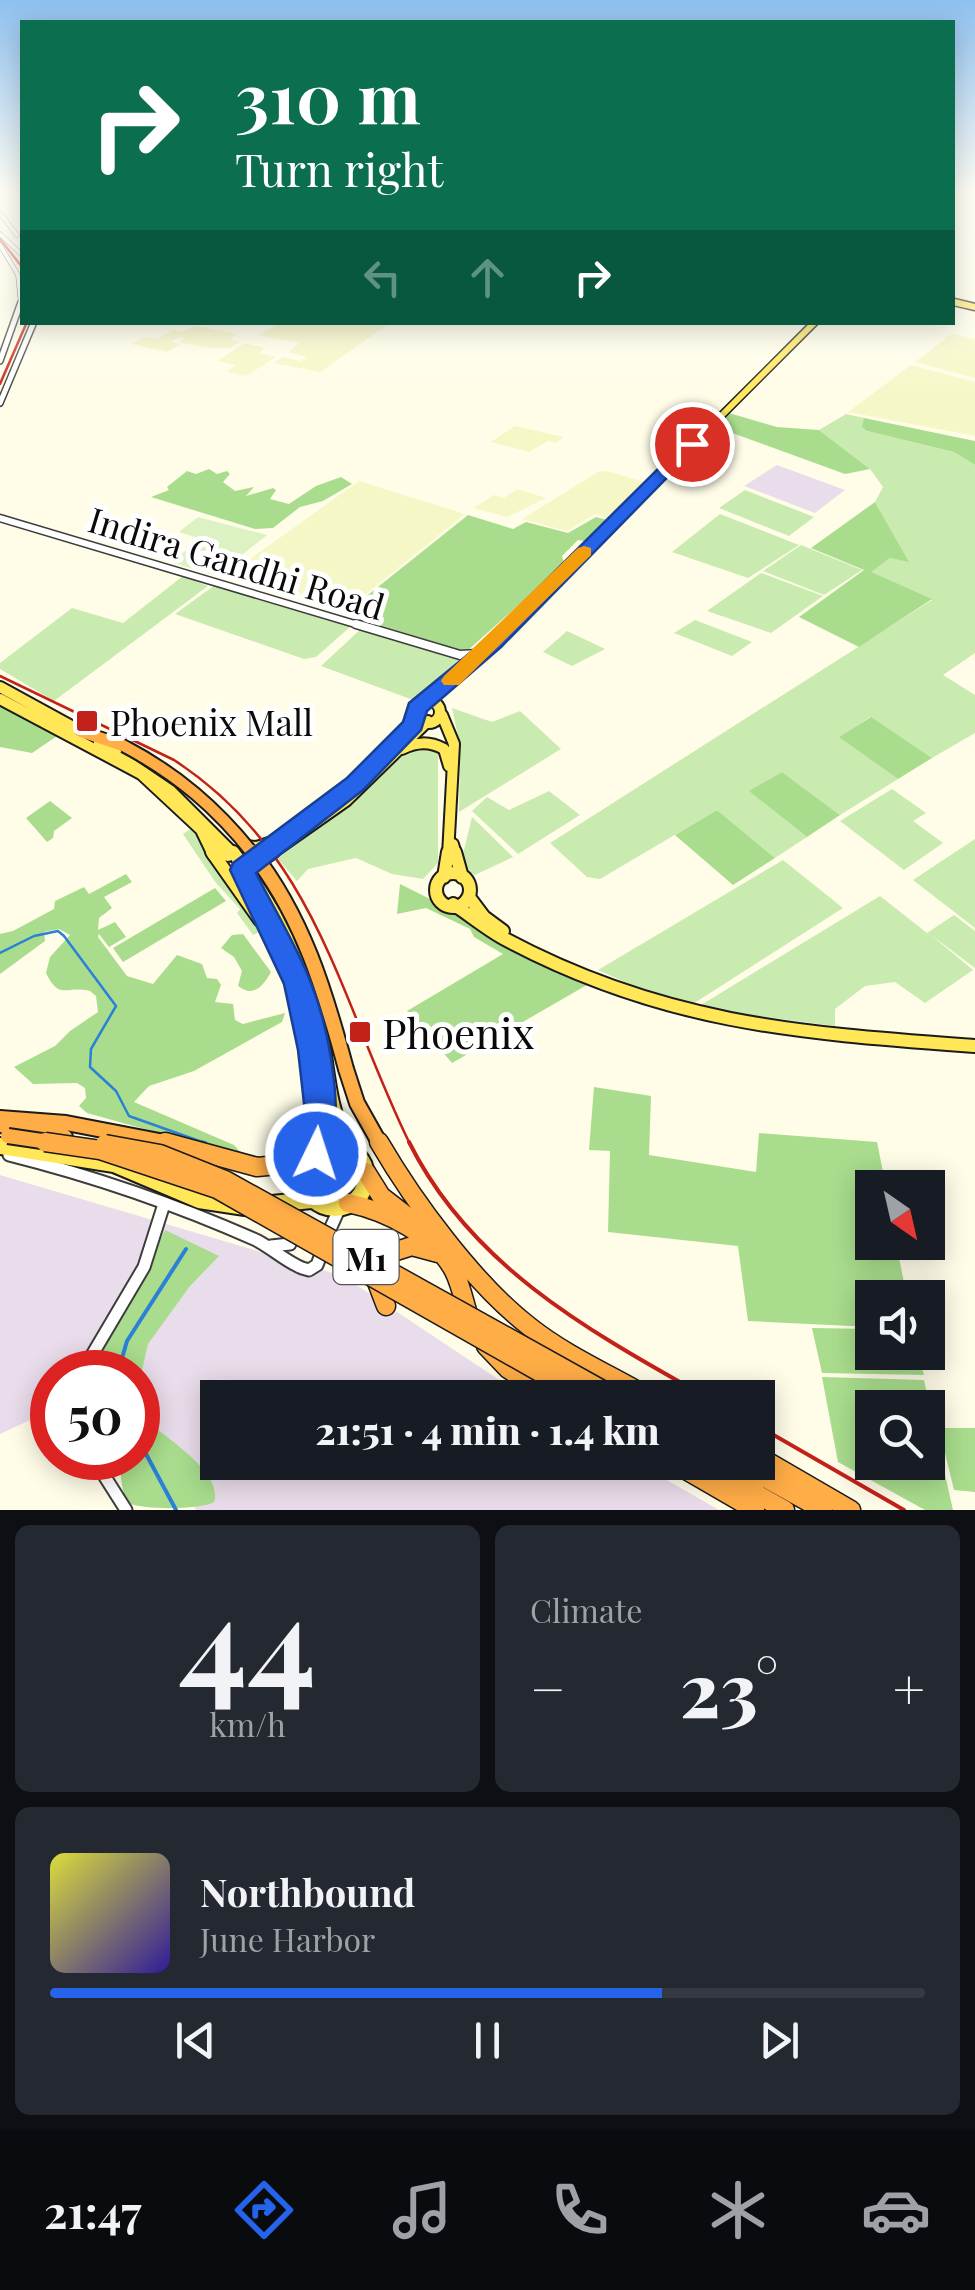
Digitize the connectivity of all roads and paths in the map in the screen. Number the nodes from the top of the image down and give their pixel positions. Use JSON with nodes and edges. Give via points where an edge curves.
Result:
{"nodes":[{"id":1,"x":20,"y":309,"type":"edge"},
{"id":2,"x":33,"y":325,"type":"edge"},
{"id":3,"x":812,"y":325,"type":"edge"},
{"id":4,"x":0,"y":361,"type":"edge"},
{"id":5,"x":0,"y":403,"type":"edge"},
{"id":6,"x":0,"y":518,"type":"edge"},
{"id":7,"x":493,"y":644,"type":"junction"},
{"id":8,"x":460,"y":655,"type":"junction"},
{"id":9,"x":464,"y":668,"type":"junction"},
{"id":10,"x":0,"y":687,"type":"edge"},
{"id":11,"x":0,"y":699,"type":"edge"},
{"id":12,"x":442,"y":711,"type":"junction"},
{"id":13,"x":424,"y":716,"type":"junction"},
{"id":14,"x":80,"y":731,"type":"junction"},
{"id":15,"x":454,"y":744,"type":"junction"},
{"id":16,"x":384,"y":765,"type":"junction"},
{"id":17,"x":452,"y":776,"type":"junction"},
{"id":18,"x":197,"y":824,"type":"junction"},
{"id":19,"x":450,"y":833,"type":"junction"},
{"id":20,"x":222,"y":836,"type":"junction"},
{"id":21,"x":282,"y":844,"type":"junction"},
{"id":22,"x":240,"y":869,"type":"junction"},
{"id":23,"x":444,"y":877,"type":"junction"},
{"id":24,"x":462,"y":877,"type":"junction"},
{"id":25,"x":260,"y":892,"type":"junction"},
{"id":26,"x":470,"y":896,"type":"junction"},
{"id":27,"x":453,"y":904,"type":"junction"},
{"id":28,"x":515,"y":941,"type":"junction"},
{"id":29,"x":291,"y":966,"type":"junction"},
{"id":30,"x":975,"y":1046,"type":"edge"},
{"id":31,"x":321,"y":1130,"type":"junction"},
{"id":32,"x":3,"y":1134,"type":"edge"},
{"id":33,"x":350,"y":1148,"type":"junction"},
{"id":34,"x":306,"y":1160,"type":"junction"},
{"id":35,"x":366,"y":1172,"type":"junction"},
{"id":36,"x":313,"y":1202,"type":"junction"},
{"id":37,"x":164,"y":1204,"type":"junction"},
{"id":38,"x":344,"y":1205,"type":"junction"},
{"id":39,"x":288,"y":1250,"type":"junction"},
{"id":40,"x":442,"y":1254,"type":"junction"},
{"id":41,"x":480,"y":1278,"type":"junction"},
{"id":42,"x":386,"y":1306,"type":"dead end"},
{"id":43,"x":95,"y":1350,"type":"edge"},
{"id":44,"x":526,"y":1380,"type":"edge"},
{"id":45,"x":553,"y":1380,"type":"edge"},
{"id":46,"x":585,"y":1380,"type":"edge"},
{"id":47,"x":619,"y":1380,"type":"edge"},
{"id":48,"x":775,"y":1466,"type":"edge"},
{"id":49,"x":107,"y":1480,"type":"edge"},
{"id":50,"x":704,"y":1480,"type":"edge"},
{"id":51,"x":732,"y":1480,"type":"edge"},
{"id":52,"x":769,"y":1480,"type":"edge"},
{"id":53,"x":126,"y":1510,"type":"edge"},
{"id":54,"x":756,"y":1510,"type":"edge"},
{"id":55,"x":785,"y":1510,"type":"edge"},
{"id":56,"x":824,"y":1510,"type":"edge"},
{"id":57,"x":852,"y":1510,"type":"edge"}],
"edges":[{"from":1,"to":4,"type":"street"},
{"from":2,"to":5,"type":"street"},
{"from":3,"to":7,"type":"main road"},
{"from":6,"to":8,"type":"street","name":"Indira Gandhi Road"},
{"from":7,"to":8,"type":"street","name":"Indira Gandhi Road","via":[[474,656]]},
{"from":7,"to":9,"type":"main road"},
{"from":7,"to":12,"type":"main road","via":[[442,698]]},
{"from":8,"to":9,"type":"street"},
{"from":9,"to":13,"type":"main road"},
{"from":10,"to":14,"type":"main road"},
{"from":11,"to":18,"type":"main road","via":[[123,762]]},
{"from":12,"to":13,"type":"main road"},
{"from":12,"to":13,"type":"main road"},
{"from":12,"to":15,"type":"main road"},
{"from":13,"to":15,"type":"main road"},
{"from":13,"to":16,"type":"main road"},
{"from":13,"to":21,"type":"main road","via":[[341,798]]},
{"from":14,"to":20,"type":"main road","via":[[144,768]]},
{"from":14,"to":41,"type":"highway","bridge":true,"via":[[171,770],[227,821],[277,892],[319,973],[358,1103],[406,1189]]},
{"from":15,"to":17,"type":"main road"},
{"from":16,"to":17,"type":"main road","via":[[413,743],[426,742],[444,749]]},
{"from":16,"to":21,"type":"main road","via":[[346,801]]},
{"from":17,"to":19,"type":"main road"},
{"from":18,"to":22,"type":"main road"},
{"from":18,"to":29,"type":"main road"},
{"from":19,"to":23,"type":"main road"},
{"from":19,"to":24,"type":"main road"},
{"from":20,"to":21,"type":"main road","via":[[253,848]]},
{"from":20,"to":22,"type":"main road"},
{"from":21,"to":22,"type":"main road"},
{"from":21,"to":25,"type":"main road","via":[[259,872]]},
{"from":22,"to":25,"type":"main road"},
{"from":22,"to":29,"type":"main road"},
{"from":23,"to":24,"type":"main road"},
{"from":23,"to":27,"type":"main road","via":[[434,894]]},
{"from":24,"to":26,"type":"main road","via":[[471,885]]},
{"from":25,"to":33,"type":"main road","via":[[306,977],[338,1130]]},
{"from":26,"to":27,"type":"main road"},
{"from":26,"to":28,"type":"main road"},
{"from":27,"to":28,"type":"main road"},
{"from":28,"to":30,"type":"main road","via":[[685,1012],[792,1032]]},
{"from":29,"to":31,"type":"main road","via":[[313,1050]]},
{"from":31,"to":34,"type":"main road"},
{"from":31,"to":34,"type":"highway"},
{"from":32,"to":34,"type":"highway","via":[[69,1125],[179,1145],[256,1170]]},
{"from":32,"to":36,"type":"main road","via":[[130,1169],[212,1206]]},
{"from":32,"to":37,"type":"street","via":[[54,1165]]},
{"from":32,"to":45,"type":"highway","number":"M1","bridge":true,"via":[[100,1150],[217,1188]]},
{"from":32,"to":46,"type":"highway","number":"M1","bridge":true,"via":[[160,1154],[225,1180]]},
{"from":33,"to":34,"type":"main road","via":[[336,1146]]},
{"from":33,"to":35,"type":"main road"},
{"from":34,"to":36,"type":"main road","via":[[303,1182]]},
{"from":35,"to":38,"type":"main road","via":[[364,1186]]},
{"from":35,"to":41,"type":"highway","via":[[381,1196]]},
{"from":36,"to":38,"type":"main road"},
{"from":36,"to":39,"type":"street"},
{"from":37,"to":39,"type":"street"},
{"from":37,"to":43,"type":"street","via":[[144,1268]]},
{"from":38,"to":39,"type":"street","via":[[317,1264],[297,1268]]},
{"from":38,"to":40,"type":"highway","via":[[379,1210]]},
{"from":40,"to":42,"type":"highway","via":[[412,1246],[387,1254],[375,1277]]},
{"from":40,"to":44,"type":"highway","via":[[495,1360]]},
{"from":41,"to":47,"type":"highway","via":[[534,1331]]},
{"from":48,"to":57,"type":"highway"},
{"from":49,"to":53,"type":"street"},
{"from":50,"to":54,"type":"highway"},
{"from":51,"to":55,"type":"highway"},
{"from":52,"to":56,"type":"highway"}]}
